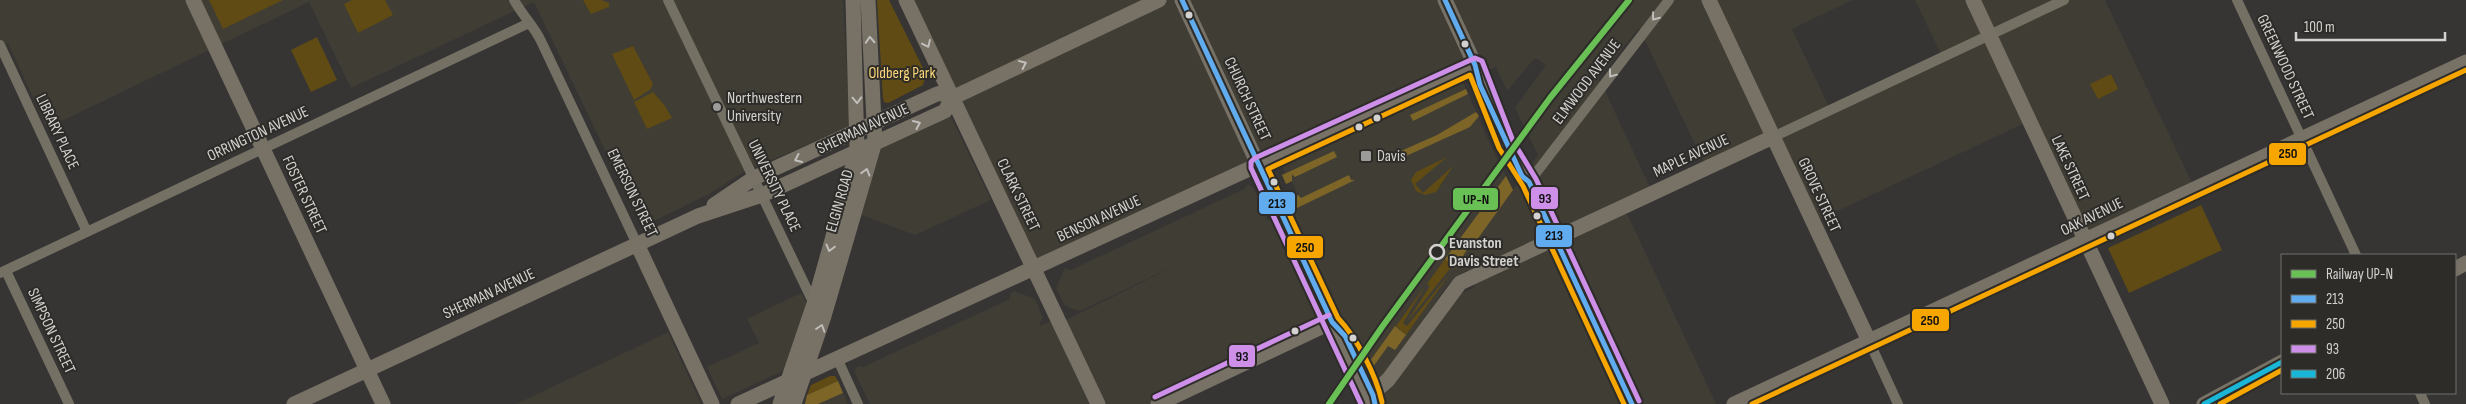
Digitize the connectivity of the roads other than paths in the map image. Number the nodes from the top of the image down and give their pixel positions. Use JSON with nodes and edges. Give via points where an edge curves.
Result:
{"nodes":[{"id":1,"x":193,"y":0,"type":"edge"},
{"id":2,"x":514,"y":0,"type":"edge"},
{"id":3,"x":668,"y":0,"type":"edge"},
{"id":4,"x":853,"y":0,"type":"edge"},
{"id":5,"x":868,"y":0,"type":"edge"},
{"id":6,"x":906,"y":0,"type":"edge"},
{"id":7,"x":1159,"y":0,"type":"edge"},
{"id":8,"x":1182,"y":0,"type":"edge"},
{"id":9,"x":1445,"y":0,"type":"edge"},
{"id":10,"x":1669,"y":0,"type":"edge"},
{"id":11,"x":1709,"y":0,"type":"edge"},
{"id":12,"x":1973,"y":0,"type":"edge"},
{"id":13,"x":2064,"y":0,"type":"edge"},
{"id":14,"x":2237,"y":0,"type":"edge"},
{"id":15,"x":530,"y":23,"type":"junction"},
{"id":16,"x":1989,"y":35,"type":"junction"},
{"id":17,"x":0,"y":45,"type":"edge"},
{"id":18,"x":2466,"y":62,"type":"edge"},
{"id":19,"x":1475,"y":65,"type":"junction"},
{"id":20,"x":943,"y":79,"type":"junction"},
{"id":21,"x":979,"y":85,"type":"junction"},
{"id":22,"x":952,"y":98,"type":"junction"},
{"id":23,"x":875,"y":123,"type":"junction"},
{"id":24,"x":858,"y":131,"type":"junction"},
{"id":25,"x":1773,"y":137,"type":"junction"},
{"id":26,"x":2302,"y":139,"type":"junction"},
{"id":27,"x":875,"y":142,"type":"junction"},
{"id":28,"x":263,"y":148,"type":"junction"},
{"id":29,"x":857,"y":151,"type":"junction"},
{"id":30,"x":1258,"y":165,"type":"junction"},
{"id":31,"x":754,"y":178,"type":"junction"},
{"id":32,"x":1529,"y":182,"type":"junction"},
{"id":33,"x":762,"y":195,"type":"junction"},
{"id":34,"x":698,"y":216,"type":"junction"},
{"id":35,"x":87,"y":232,"type":"junction"},
{"id":36,"x":1554,"y":238,"type":"junction"},
{"id":37,"x":2085,"y":240,"type":"junction"},
{"id":38,"x":637,"y":244,"type":"junction"},
{"id":39,"x":2356,"y":254,"type":"edge"},
{"id":40,"x":1034,"y":268,"type":"junction"},
{"id":41,"x":3,"y":272,"type":"edge"},
{"id":42,"x":814,"y":304,"type":"junction"},
{"id":43,"x":1332,"y":322,"type":"junction"},
{"id":44,"x":1869,"y":341,"type":"junction"},
{"id":45,"x":837,"y":358,"type":"junction"},
{"id":46,"x":2281,"y":363,"type":"edge"},
{"id":47,"x":367,"y":370,"type":"junction"},
{"id":48,"x":805,"y":374,"type":"junction"},
{"id":49,"x":788,"y":381,"type":"junction"},
{"id":50,"x":1372,"y":400,"type":"edge"},
{"id":51,"x":69,"y":404,"type":"edge"},
{"id":52,"x":294,"y":404,"type":"edge"},
{"id":53,"x":383,"y":404,"type":"edge"},
{"id":54,"x":712,"y":404,"type":"edge"},
{"id":55,"x":738,"y":404,"type":"edge"},
{"id":56,"x":780,"y":404,"type":"edge"},
{"id":57,"x":794,"y":404,"type":"edge"},
{"id":58,"x":858,"y":404,"type":"edge"},
{"id":59,"x":1098,"y":404,"type":"edge"},
{"id":60,"x":1158,"y":404,"type":"edge"},
{"id":61,"x":1632,"y":404,"type":"edge"},
{"id":62,"x":1734,"y":404,"type":"edge"},
{"id":63,"x":1898,"y":404,"type":"edge"},
{"id":64,"x":2162,"y":404,"type":"edge"},
{"id":65,"x":2204,"y":404,"type":"edge"}],
"edges":[{"from":1,"to":28,"type":"street","name":"FOSTER STREET"},
{"from":2,"to":15,"type":"street","name":"EMERSON STREET"},
{"from":3,"to":31,"type":"street","name":"UNIVERSITY PLACE"},
{"from":4,"to":24,"type":"street","name":"ELGIN ROAD","one_way":true},
{"from":23,"to":5,"type":"street","name":"ELGIN ROAD","one_way":true},
{"from":6,"to":20,"type":"street","name":"CLARK STREET","one_way":true},
{"from":21,"to":7,"type":"street","name":"SHERMAN AVENUE","one_way":true},
{"from":8,"to":30,"type":"street","name":"CHURCH STREET"},
{"from":9,"to":19,"type":"street"},
{"from":10,"to":32,"type":"street","name":"ELMWOOD AVENUE","one_way":true},
{"from":11,"to":25,"type":"street","name":"GROVE STREET"},
{"from":12,"to":16,"type":"street","name":"LAKE STREET"},
{"from":13,"to":16,"type":"street","name":"MAPLE AVENUE"},
{"from":14,"to":26,"type":"street","name":"GREENWOOD STREET"},
{"from":15,"to":28,"type":"street","name":"ORRINGTON AVENUE"},
{"from":15,"to":38,"type":"street","name":"EMERSON STREET","via":[[542,42]]},
{"from":16,"to":25,"type":"street","name":"MAPLE AVENUE"},
{"from":16,"to":37,"type":"street","name":"LAKE STREET"},
{"from":17,"to":35,"type":"street","name":"LIBRARY PLACE"},
{"from":18,"to":26,"type":"street","name":"OAK AVENUE"},
{"from":19,"to":30,"type":"street","name":"BENSON AVENUE"},
{"from":19,"to":32,"type":"street","via":[[1484,94],[1522,176]]},
{"from":20,"to":21,"type":"street","via":[[956,85]]},
{"from":20,"to":22,"type":"street","name":"CLARK STREET"},
{"from":21,"to":22,"type":"street","name":"SHERMAN AVENUE"},
{"from":22,"to":23,"type":"street","name":"SHERMAN AVENUE","via":[[940,93]]},
{"from":27,"to":22,"type":"street","name":"SHERMAN AVENUE","one_way":true,"via":[[945,111]]},
{"from":22,"to":40,"type":"street","name":"CLARK STREET"},
{"from":23,"to":24,"type":"street","name":"SHERMAN AVENUE"},
{"from":23,"to":27,"type":"street","name":"ELGIN ROAD"},
{"from":24,"to":29,"type":"street","name":"ELGIN ROAD"},
{"from":24,"to":31,"type":"street","name":"SHERMAN AVENUE","one_way":true},
{"from":25,"to":36,"type":"street","name":"MAPLE AVENUE"},
{"from":25,"to":44,"type":"street","name":"GROVE STREET"},
{"from":26,"to":37,"type":"street","name":"OAK AVENUE"},
{"from":26,"to":39,"type":"street","name":"GREENWOOD STREET"},
{"from":27,"to":29,"type":"street","name":"SHERMAN AVENUE"},
{"from":48,"to":27,"type":"street","name":"ELGIN ROAD","one_way":true},
{"from":28,"to":35,"type":"street","name":"ORRINGTON AVENUE"},
{"from":28,"to":47,"type":"street","name":"FOSTER STREET"},
{"from":29,"to":33,"type":"street","name":"SHERMAN AVENUE"},
{"from":29,"to":42,"type":"street","name":"ELGIN ROAD","one_way":true},
{"from":30,"to":40,"type":"street","name":"BENSON AVENUE"},
{"from":30,"to":43,"type":"street","name":"CHURCH STREET"},
{"from":31,"to":33,"type":"street","name":"UNIVERSITY PLACE"},
{"from":31,"to":34,"type":"street","name":"SHERMAN AVENUE"},
{"from":32,"to":36,"type":"street"},
{"from":33,"to":34,"type":"street","name":"SHERMAN AVENUE"},
{"from":33,"to":42,"type":"street","name":"UNIVERSITY PLACE"},
{"from":34,"to":38,"type":"street","name":"SHERMAN AVENUE"},
{"from":35,"to":41,"type":"street","name":"ORRINGTON AVENUE"},
{"from":36,"to":50,"type":"street","name":"MAPLE AVENUE","via":[[1460,283]]},
{"from":36,"to":61,"type":"street"},
{"from":37,"to":44,"type":"street","name":"OAK AVENUE"},
{"from":37,"to":64,"type":"street","name":"LAKE STREET"},
{"from":38,"to":47,"type":"street","name":"SHERMAN AVENUE"},
{"from":38,"to":54,"type":"street","name":"EMERSON STREET"},
{"from":40,"to":45,"type":"street","name":"BENSON AVENUE"},
{"from":40,"to":59,"type":"street","name":"CLARK STREET"},
{"from":41,"to":51,"type":"street","name":"SIMPSON STREET"},
{"from":42,"to":49,"type":"street","name":"ELGIN ROAD"},
{"from":43,"to":50,"type":"street","name":"CHURCH STREET","via":[[1345,336]]},
{"from":43,"to":60,"type":"street"},
{"from":44,"to":62,"type":"street","name":"OAK AVENUE"},
{"from":44,"to":63,"type":"street","name":"GROVE STREET"},
{"from":45,"to":48,"type":"street","name":"BENSON AVENUE"},
{"from":45,"to":58,"type":"street"},
{"from":46,"to":65,"type":"street"},
{"from":47,"to":52,"type":"street","name":"SHERMAN AVENUE"},
{"from":47,"to":53,"type":"street","name":"FOSTER STREET"},
{"from":48,"to":49,"type":"street","name":"BENSON AVENUE"},
{"from":48,"to":57,"type":"street","name":"ELGIN ROAD"},
{"from":49,"to":55,"type":"street","name":"BENSON AVENUE"},
{"from":49,"to":56,"type":"street","name":"ELGIN ROAD"}]}
